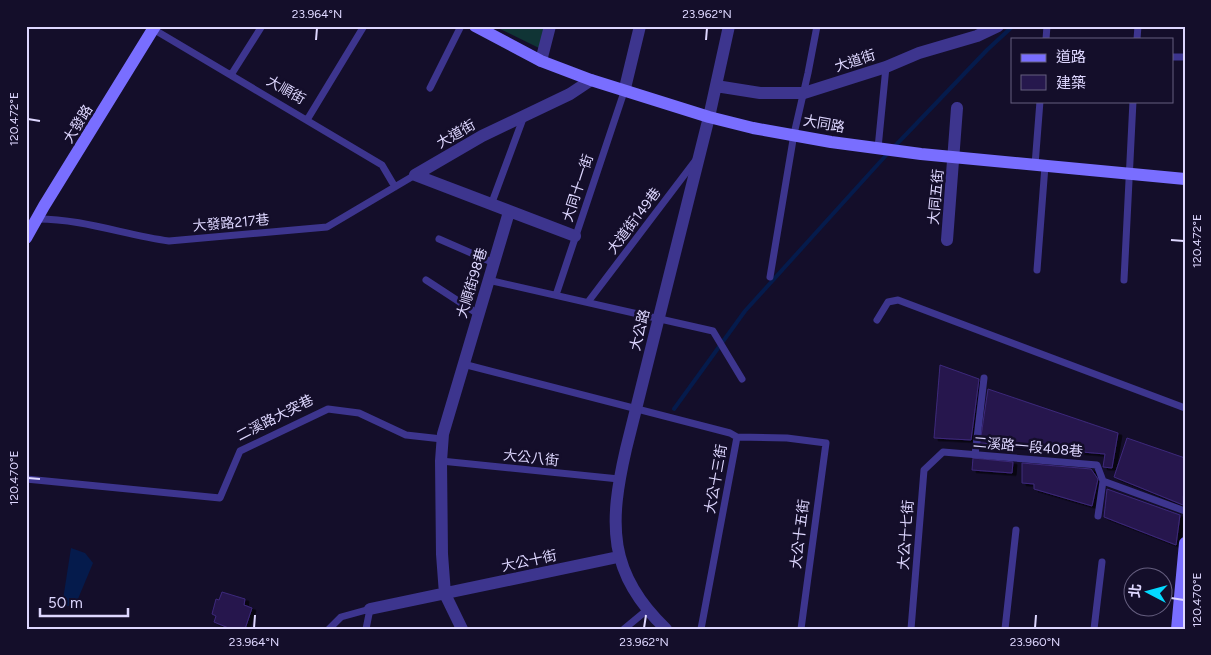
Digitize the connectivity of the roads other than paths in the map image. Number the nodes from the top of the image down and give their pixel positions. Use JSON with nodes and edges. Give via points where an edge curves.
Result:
{"nodes":[{"id":1,"x":262,"y":26,"type":"edge"},
{"id":2,"x":364,"y":26,"type":"edge"},
{"id":3,"x":461,"y":26,"type":"edge"},
{"id":4,"x":476,"y":26,"type":"edge"},
{"id":5,"x":550,"y":26,"type":"edge"},
{"id":6,"x":640,"y":26,"type":"edge"},
{"id":7,"x":729,"y":26,"type":"edge"},
{"id":8,"x":816,"y":26,"type":"edge"},
{"id":9,"x":998,"y":26,"type":"edge"},
{"id":10,"x":154,"y":28,"type":"edge"},
{"id":11,"x":976,"y":31,"type":"edge"},
{"id":12,"x":541,"y":61,"type":"junction"},
{"id":13,"x":886,"y":67,"type":"junction"},
{"id":14,"x":232,"y":76,"type":"junction"},
{"id":15,"x":592,"y":80,"type":"junction"},
{"id":16,"x":716,"y":86,"type":"junction"},
{"id":17,"x":430,"y":88,"type":"dead end"},
{"id":18,"x":625,"y":88,"type":"junction"},
{"id":19,"x":804,"y":93,"type":"junction"},
{"id":20,"x":1040,"y":102,"type":"edge"},
{"id":21,"x":1134,"y":102,"type":"edge"},
{"id":22,"x":956,"y":108,"type":"dead end"},
{"id":23,"x":524,"y":116,"type":"junction"},
{"id":24,"x":709,"y":117,"type":"junction"},
{"id":25,"x":307,"y":120,"type":"junction"},
{"id":26,"x":794,"y":134,"type":"junction"},
{"id":27,"x":887,"y":149,"type":"junction"},
{"id":28,"x":699,"y":155,"type":"junction"},
{"id":29,"x":954,"y":157,"type":"junction"},
{"id":30,"x":1040,"y":166,"type":"junction"},
{"id":31,"x":415,"y":175,"type":"junction"},
{"id":32,"x":1129,"y":175,"type":"junction"},
{"id":33,"x":1185,"y":179,"type":"edge"},
{"id":34,"x":395,"y":187,"type":"junction"},
{"id":35,"x":490,"y":204,"type":"junction"},
{"id":36,"x":509,"y":212,"type":"junction"},
{"id":37,"x":38,"y":219,"type":"junction"},
{"id":38,"x":575,"y":236,"type":"junction"},
{"id":39,"x":26,"y":238,"type":"edge"},
{"id":40,"x":439,"y":239,"type":"dead end"},
{"id":41,"x":947,"y":240,"type":"dead end"},
{"id":42,"x":494,"y":263,"type":"junction"},
{"id":43,"x":1037,"y":270,"type":"dead end"},
{"id":44,"x":770,"y":277,"type":"dead end"},
{"id":45,"x":426,"y":280,"type":"dead end"},
{"id":46,"x":488,"y":280,"type":"junction"},
{"id":47,"x":1124,"y":280,"type":"dead end"},
{"id":48,"x":556,"y":295,"type":"junction"},
{"id":49,"x":588,"y":302,"type":"junction"},
{"id":50,"x":478,"y":314,"type":"junction"},
{"id":51,"x":659,"y":318,"type":"junction"},
{"id":52,"x":877,"y":320,"type":"dead end"},
{"id":53,"x":463,"y":364,"type":"junction"},
{"id":54,"x":984,"y":378,"type":"dead end"},
{"id":55,"x":742,"y":379,"type":"dead end"},
{"id":56,"x":1185,"y":408,"type":"edge"},
{"id":57,"x":636,"y":410,"type":"junction"},
{"id":58,"x":737,"y":437,"type":"junction"},
{"id":59,"x":442,"y":439,"type":"junction"},
{"id":60,"x":944,"y":452,"type":"joint"},
{"id":61,"x":975,"y":454,"type":"junction"},
{"id":62,"x":441,"y":461,"type":"junction"},
{"id":63,"x":26,"y":479,"type":"edge"},
{"id":64,"x":619,"y":479,"type":"junction"},
{"id":65,"x":1103,"y":481,"type":"junction"},
{"id":66,"x":1185,"y":511,"type":"edge"},
{"id":67,"x":1098,"y":516,"type":"dead end"},
{"id":68,"x":1016,"y":530,"type":"dead end"},
{"id":69,"x":1185,"y":543,"type":"edge"},
{"id":70,"x":618,"y":557,"type":"junction"},
{"id":71,"x":1102,"y":562,"type":"dead end"},
{"id":72,"x":445,"y":594,"type":"junction"},
{"id":73,"x":370,"y":609,"type":"junction"},
{"id":74,"x":646,"y":610,"type":"junction"},
{"id":75,"x":329,"y":629,"type":"edge"},
{"id":76,"x":366,"y":629,"type":"edge"},
{"id":77,"x":462,"y":629,"type":"edge"},
{"id":78,"x":624,"y":629,"type":"edge"},
{"id":79,"x":666,"y":629,"type":"edge"},
{"id":80,"x":702,"y":629,"type":"edge"},
{"id":81,"x":801,"y":629,"type":"edge"},
{"id":82,"x":911,"y":629,"type":"edge"},
{"id":83,"x":1005,"y":629,"type":"edge"},
{"id":84,"x":1094,"y":629,"type":"edge"},
{"id":85,"x":1177,"y":629,"type":"edge"}],
"edges":[{"from":1,"to":14,"type":"lane"},
{"from":2,"to":25,"type":"lane"},
{"from":3,"to":17,"type":"lane"},
{"from":4,"to":12,"type":"street","name":"大同路"},
{"from":5,"to":12,"type":"street"},
{"from":6,"to":18,"type":"street"},
{"from":7,"to":16,"type":"street","name":"大公路"},
{"from":8,"to":19,"type":"lane"},
{"from":9,"to":11,"type":"street","name":"大道街"},
{"from":10,"to":14,"type":"lane","name":"大順街"},
{"from":10,"to":37,"type":"street","name":"大發路"},
{"from":11,"to":13,"type":"street","name":"大道街"},
{"from":12,"to":15,"type":"street","name":"大同路"},
{"from":13,"to":19,"type":"street","name":"大道街"},
{"from":13,"to":27,"type":"lane"},
{"from":14,"to":25,"type":"lane","name":"大順街"},
{"from":15,"to":18,"type":"street","name":"大同路"},
{"from":15,"to":23,"type":"street","name":"大道街"},
{"from":16,"to":19,"type":"street","name":"大道街","via":[[760,93]]},
{"from":16,"to":24,"type":"street","name":"大公路"},
{"from":18,"to":24,"type":"street","name":"大同路"},
{"from":18,"to":38,"type":"lane","name":"大同十一街"},
{"from":19,"to":26,"type":"lane"},
{"from":20,"to":30,"type":"lane"},
{"from":21,"to":32,"type":"lane"},
{"from":22,"to":29,"type":"street","name":"大同五街"},
{"from":23,"to":31,"type":"street","name":"大道街"},
{"from":23,"to":35,"type":"lane"},
{"from":24,"to":26,"type":"street","name":"大同路"},
{"from":24,"to":28,"type":"street","name":"大公路"},
{"from":25,"to":34,"type":"lane","name":"大順街","via":[[382,165]]},
{"from":26,"to":27,"type":"street","name":"大同路"},
{"from":26,"to":44,"type":"lane"},
{"from":27,"to":29,"type":"street","name":"大同路"},
{"from":28,"to":49,"type":"lane","name":"大道街149巷"},
{"from":28,"to":51,"type":"street","name":"大公路"},
{"from":29,"to":30,"type":"street","name":"大同路"},
{"from":29,"to":41,"type":"street","name":"大同五街"},
{"from":30,"to":32,"type":"street","name":"大同路"},
{"from":30,"to":43,"type":"lane"},
{"from":31,"to":34,"type":"lane","name":"大發路217巷"},
{"from":31,"to":35,"type":"street"},
{"from":32,"to":33,"type":"street","name":"大同路"},
{"from":32,"to":47,"type":"lane"},
{"from":34,"to":37,"type":"lane","name":"大發路217巷","via":[[327,227],[169,241],[65,219]]},
{"from":35,"to":36,"type":"street"},
{"from":36,"to":38,"type":"street"},
{"from":36,"to":42,"type":"street","name":"大順街98巷"},
{"from":37,"to":39,"type":"street","name":"大發路"},
{"from":38,"to":48,"type":"lane","name":"大同十一街"},
{"from":40,"to":42,"type":"lane"},
{"from":42,"to":46,"type":"street","name":"大順街98巷"},
{"from":45,"to":50,"type":"lane"},
{"from":46,"to":48,"type":"lane"},
{"from":46,"to":50,"type":"street","name":"大順街98巷"},
{"from":48,"to":49,"type":"lane"},
{"from":49,"to":51,"type":"lane"},
{"from":50,"to":53,"type":"street","name":"大順街98巷"},
{"from":51,"to":55,"type":"lane","via":[[713,331]]},
{"from":51,"to":57,"type":"street","name":"大公路"},
{"from":52,"to":56,"type":"lane","via":[[888,302],[898,300]]},
{"from":53,"to":57,"type":"lane","name":"大公十三街"},
{"from":53,"to":59,"type":"street"},
{"from":54,"to":61,"type":"lane"},
{"from":57,"to":58,"type":"lane","name":"大公十三街"},
{"from":57,"to":64,"type":"street","name":"大公路"},
{"from":58,"to":80,"type":"lane","name":"大公十三街"},
{"from":58,"to":81,"type":"lane","name":"大公十五街","via":[[826,443]]},
{"from":59,"to":62,"type":"street"},
{"from":59,"to":63,"type":"lane","name":"二溪路大突巷","via":[[406,435],[359,413],[328,408],[240,451],[220,498]]},
{"from":60,"to":61,"type":"lane","name":"二溪路一段408巷"},
{"from":60,"to":82,"type":"lane","name":"大公十七街","via":[[924,470]]},
{"from":61,"to":65,"type":"lane","name":"二溪路一段408巷","via":[[1097,465]]},
{"from":62,"to":64,"type":"lane","name":"大公八街"},
{"from":62,"to":72,"type":"street"},
{"from":64,"to":70,"type":"street","name":"大公路","via":[[615,516]]},
{"from":65,"to":66,"type":"lane"},
{"from":65,"to":67,"type":"lane"},
{"from":68,"to":83,"type":"lane"},
{"from":69,"to":85,"type":"street"},
{"from":70,"to":72,"type":"street","name":"大公十街"},
{"from":70,"to":74,"type":"street","name":"大公路"},
{"from":71,"to":84,"type":"lane"},
{"from":72,"to":73,"type":"street","name":"大公十街"},
{"from":72,"to":77,"type":"street"},
{"from":73,"to":75,"type":"lane","via":[[341,617]]},
{"from":73,"to":76,"type":"lane"},
{"from":74,"to":78,"type":"lane"},
{"from":74,"to":79,"type":"street","name":"大公路"}]}
